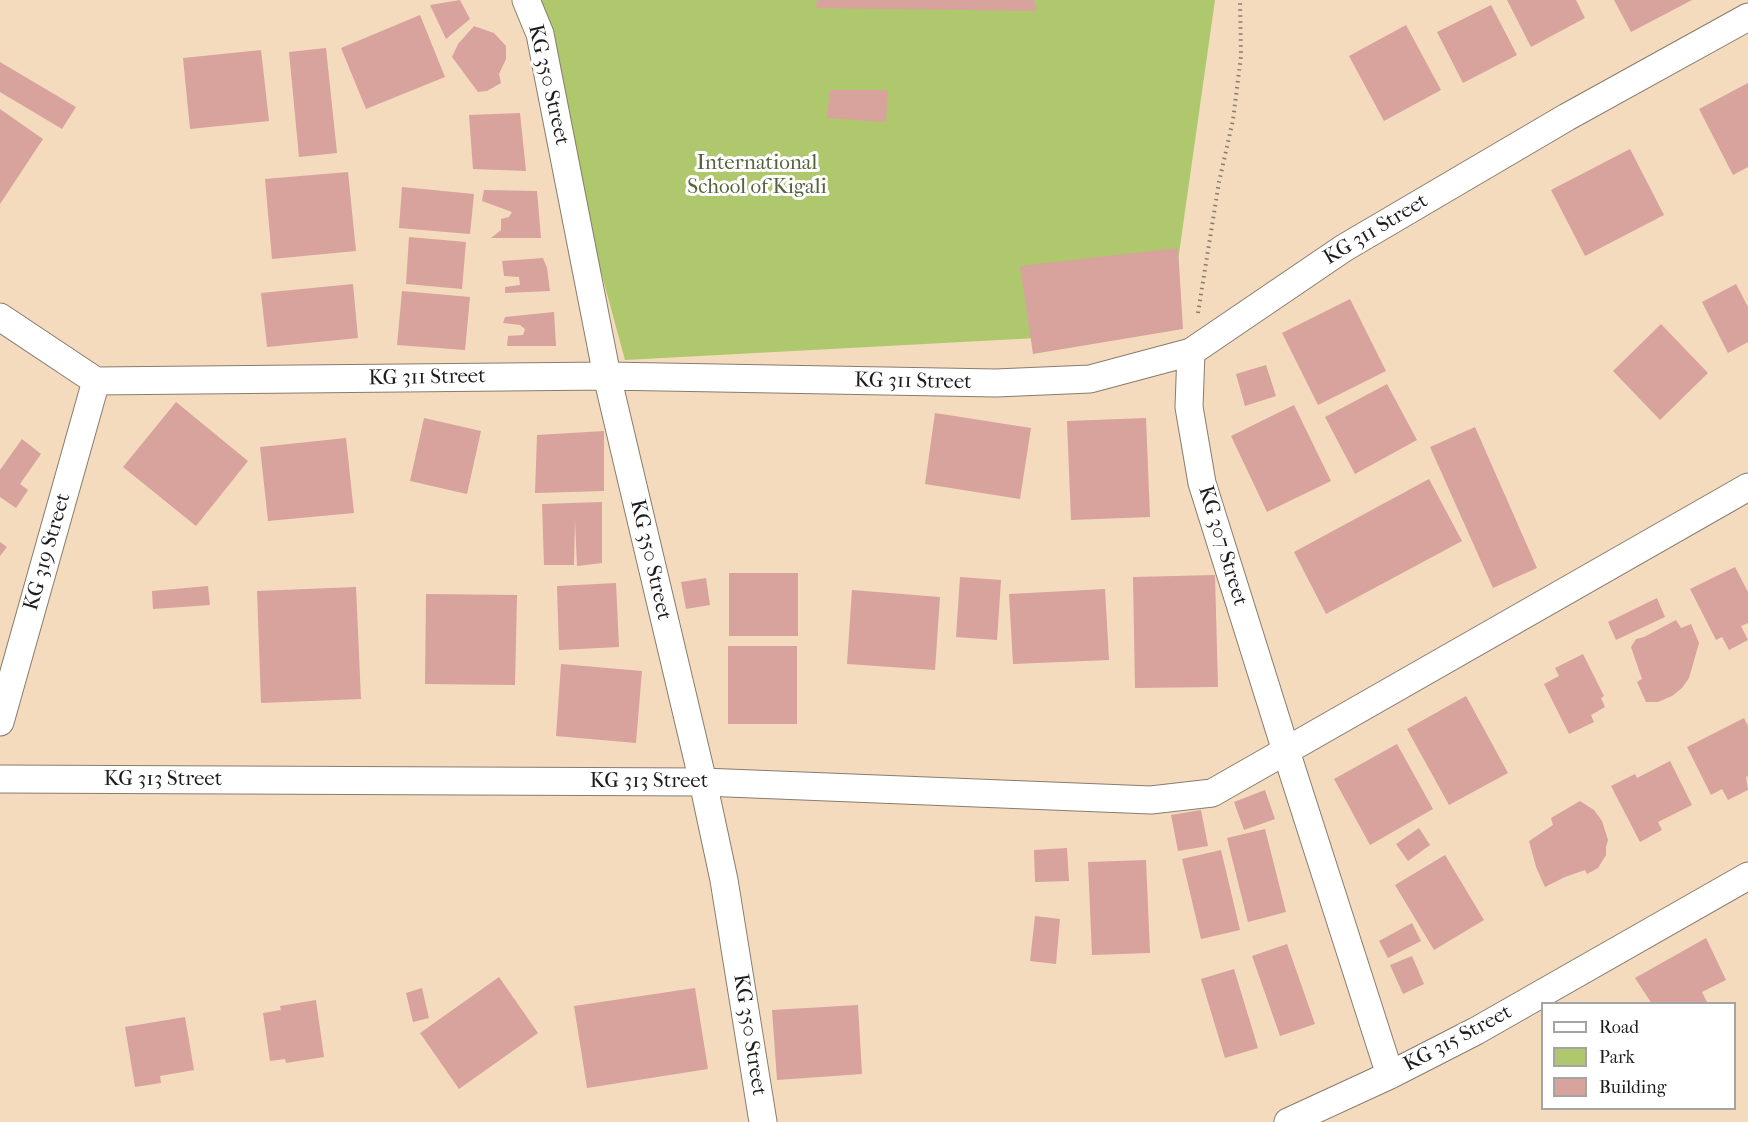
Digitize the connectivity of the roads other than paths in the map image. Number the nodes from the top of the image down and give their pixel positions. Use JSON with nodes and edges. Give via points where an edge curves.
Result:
{"nodes":[{"id":1,"x":526,"y":0,"type":"edge"},
{"id":2,"x":1748,"y":17,"type":"edge"},
{"id":3,"x":0,"y":317,"type":"edge"},
{"id":4,"x":1191,"y":352,"type":"junction"},
{"id":5,"x":607,"y":376,"type":"junction"},
{"id":6,"x":96,"y":381,"type":"junction"},
{"id":7,"x":1748,"y":488,"type":"edge"},
{"id":8,"x":0,"y":722,"type":"edge"},
{"id":9,"x":1286,"y":751,"type":"junction"},
{"id":10,"x":0,"y":779,"type":"edge"},
{"id":11,"x":703,"y":782,"type":"junction"},
{"id":12,"x":1748,"y":876,"type":"edge"},
{"id":13,"x":1390,"y":1075,"type":"junction"},
{"id":14,"x":1303,"y":1119,"type":"edge"},
{"id":15,"x":763,"y":1122,"type":"edge"}],
"edges":[{"from":1,"to":5,"type":"street","name":"KG 350 Street","via":[[540,34]]},
{"from":2,"to":4,"type":"street","name":"KG 311 Street","via":[[1567,117],[1344,248]]},
{"from":3,"to":6,"type":"street"},
{"from":4,"to":5,"type":"street","name":"KG 311 Street","via":[[1090,379],[996,383]]},
{"from":4,"to":9,"type":"street","name":"KG 307 Street","via":[[1190,407],[1202,483]]},
{"from":5,"to":6,"type":"street","name":"KG 311 Street"},
{"from":5,"to":11,"type":"street","name":"KG 350 Street"},
{"from":6,"to":8,"type":"street","name":"KG 319 Street"},
{"from":7,"to":9,"type":"street","name":"KG 313 Street"},
{"from":9,"to":11,"type":"street","name":"KG 313 Street","via":[[1212,793],[1151,800]]},
{"from":9,"to":13,"type":"street","name":"KG 307 Street"},
{"from":10,"to":11,"type":"street","name":"KG 313 Street"},
{"from":11,"to":15,"type":"street","name":"KG 350 Street","via":[[724,880]]},
{"from":12,"to":13,"type":"street","name":"KG 315 Street","via":[[1476,1031]]},
{"from":13,"to":14,"type":"street","name":"KG 315 Street"}]}
